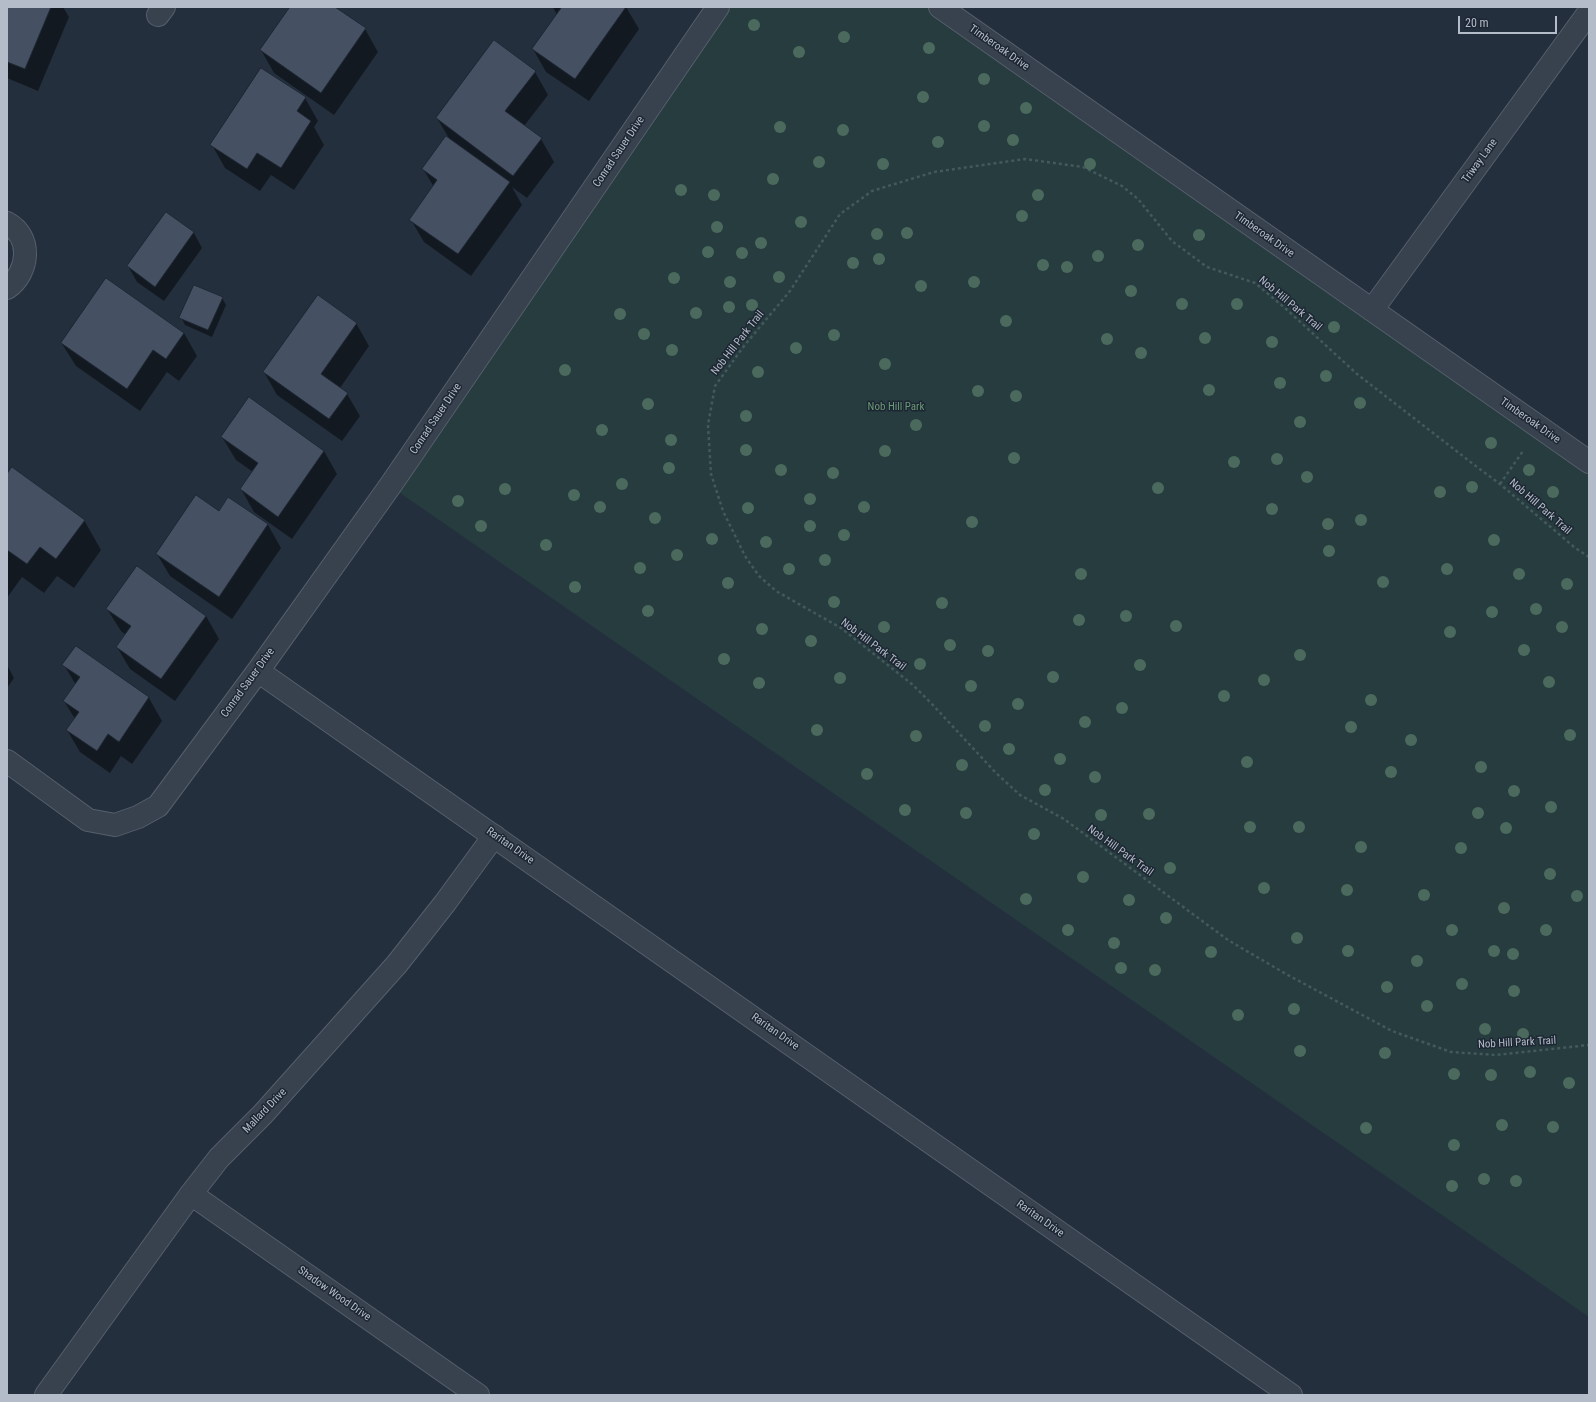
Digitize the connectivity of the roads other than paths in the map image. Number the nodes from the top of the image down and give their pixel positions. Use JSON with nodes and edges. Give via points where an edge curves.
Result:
{"nodes":[{"id":1,"x":718,"y":7,"type":"edge"},
{"id":2,"x":940,"y":7,"type":"edge"},
{"id":3,"x":1589,"y":12,"type":"edge"},
{"id":4,"x":7,"y":223,"type":"edge"},
{"id":5,"x":7,"y":288,"type":"edge"},
{"id":6,"x":1372,"y":310,"type":"junction"},
{"id":7,"x":1589,"y":462,"type":"edge"},
{"id":8,"x":258,"y":671,"type":"junction"},
{"id":9,"x":7,"y":761,"type":"edge"},
{"id":10,"x":494,"y":836,"type":"junction"},
{"id":11,"x":191,"y":1194,"type":"junction"},
{"id":12,"x":46,"y":1395,"type":"edge"},
{"id":13,"x":478,"y":1395,"type":"edge"},
{"id":14,"x":1291,"y":1395,"type":"edge"}],
"edges":[{"from":1,"to":8,"type":"street","name":"Conrad Sauer Drive","via":[[390,486]]},
{"from":2,"to":6,"type":"street","name":"Timberoak Drive"},
{"from":3,"to":6,"type":"street","name":"Triway Lane"},
{"from":4,"to":5,"type":"street","via":[[20,235],[25,248],[25,261],[21,273]]},
{"from":6,"to":7,"type":"street","name":"Timberoak Drive"},
{"from":8,"to":9,"type":"street","name":"Conrad Sauer Drive","via":[[158,806],[138,817],[115,825],[88,820]]},
{"from":8,"to":10,"type":"street","name":"Raritan Drive"},
{"from":10,"to":11,"type":"street","name":"Mallard Drive","via":[[397,964],[263,1114],[218,1158]]},
{"from":10,"to":14,"type":"street","name":"Raritan Drive"},
{"from":11,"to":12,"type":"street","name":"Mallard Drive"},
{"from":11,"to":13,"type":"street","name":"Shadow Wood Drive"}]}
